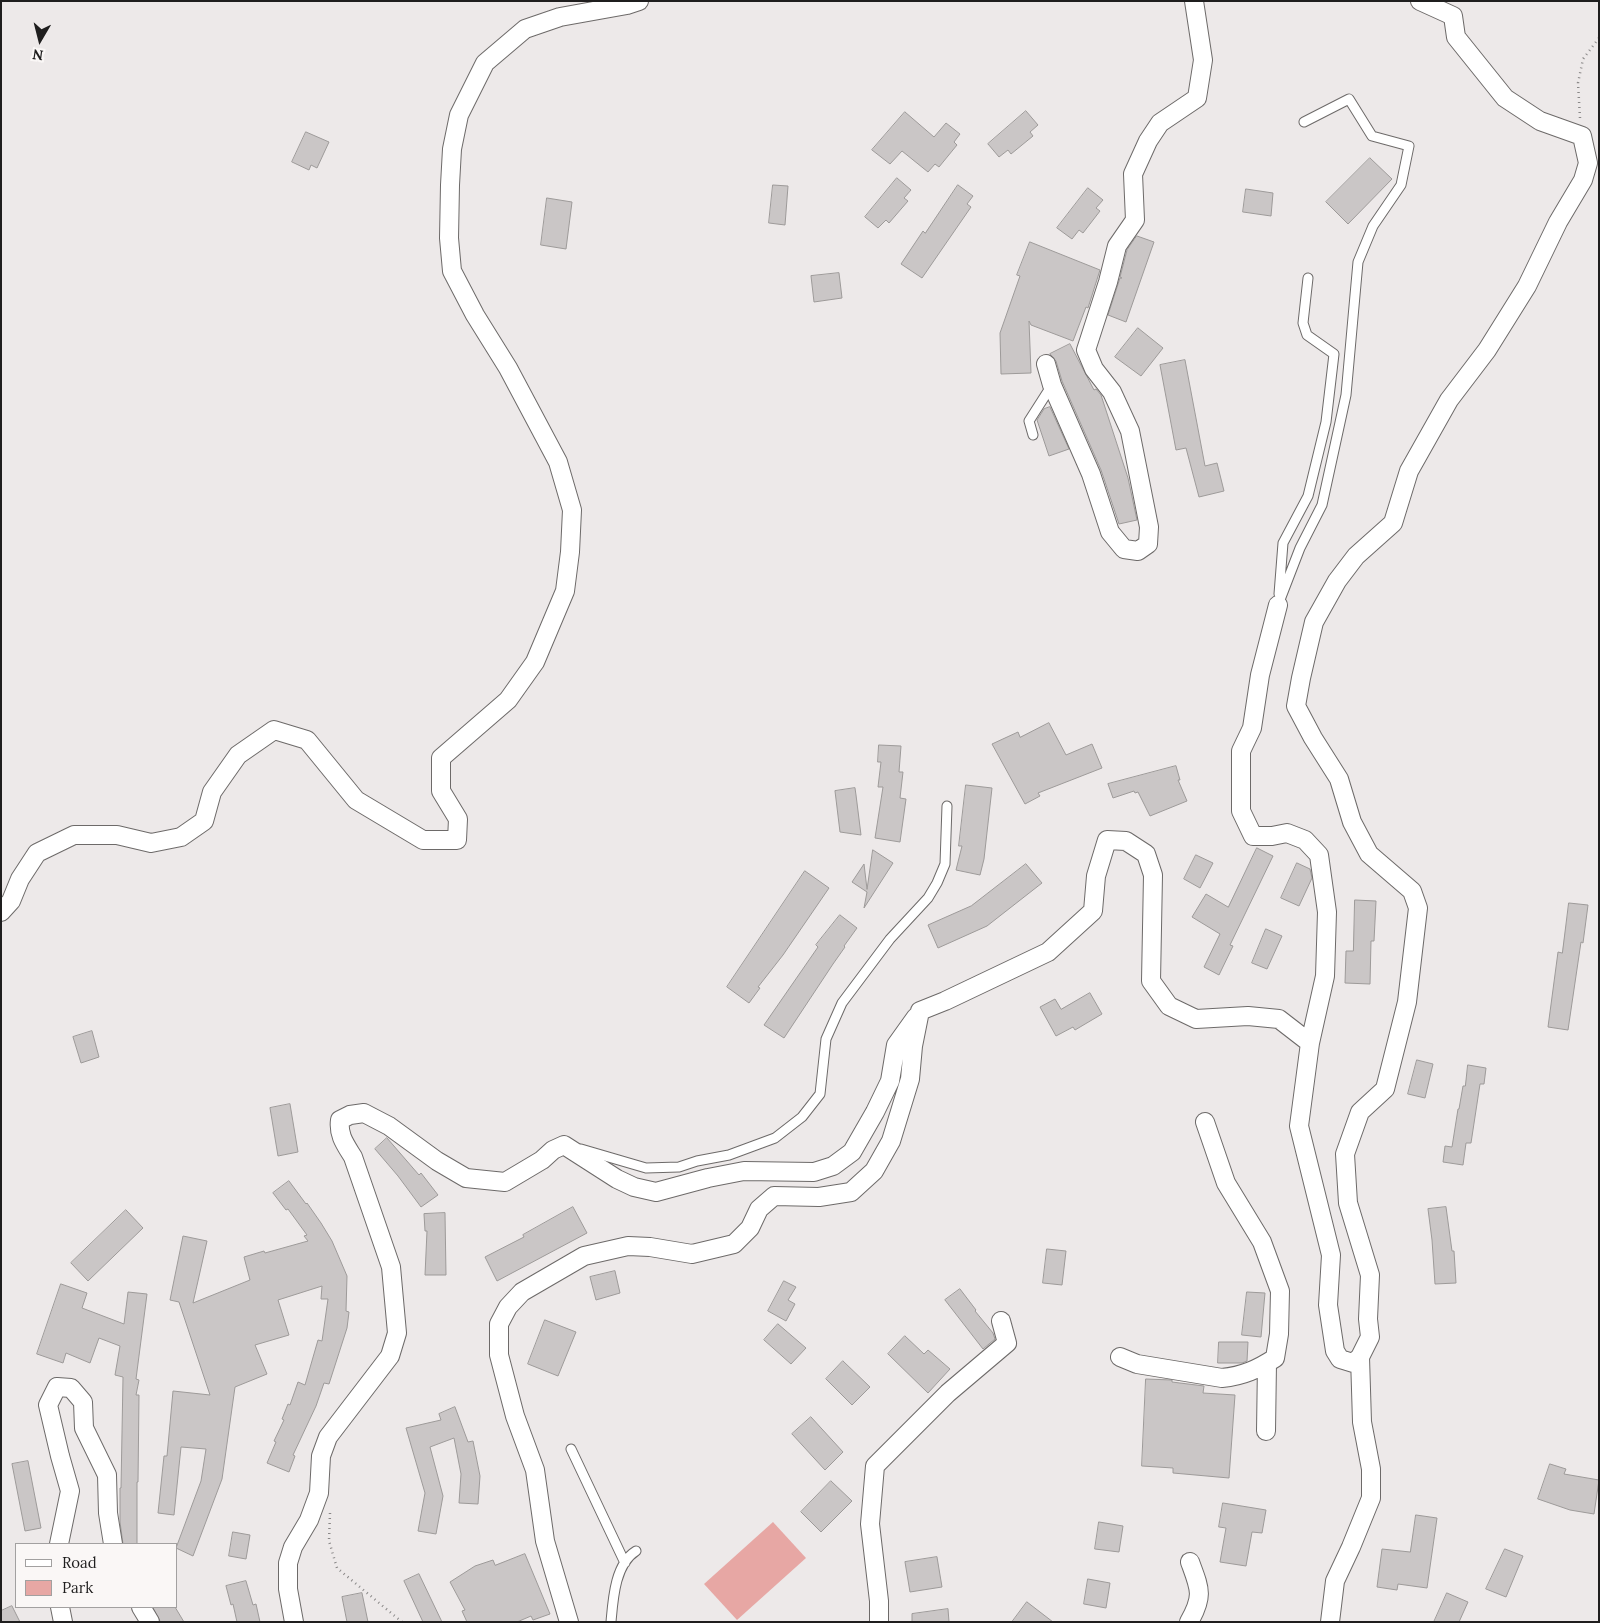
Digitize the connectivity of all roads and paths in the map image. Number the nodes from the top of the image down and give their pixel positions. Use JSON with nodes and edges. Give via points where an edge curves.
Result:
{"nodes":[{"id":1,"x":639,"y":1,"type":"edge"},
{"id":2,"x":1194,"y":1,"type":"edge"},
{"id":3,"x":1420,"y":1,"type":"edge"},
{"id":4,"x":1599,"y":38,"type":"edge"},
{"id":5,"x":1304,"y":122,"type":"dead end"},
{"id":6,"x":1582,"y":136,"type":"junction"},
{"id":7,"x":1308,"y":278,"type":"dead end"},
{"id":8,"x":1046,"y":364,"type":"dead end"},
{"id":9,"x":1052,"y":385,"type":"junction"},
{"id":10,"x":1033,"y":435,"type":"dead end"},
{"id":11,"x":1278,"y":605,"type":"junction"},
{"id":12,"x":947,"y":806,"type":"dead end"},
{"id":13,"x":1,"y":912,"type":"edge"},
{"id":14,"x":920,"y":1010,"type":"junction"},
{"id":15,"x":1310,"y":1044,"type":"junction"},
{"id":16,"x":1205,"y":1122,"type":"dead end"},
{"id":17,"x":564,"y":1145,"type":"junction"},
{"id":18,"x":1002,"y":1321,"type":"dead end"},
{"id":19,"x":1120,"y":1357,"type":"dead end"},
{"id":20,"x":1360,"y":1357,"type":"junction"},
{"id":21,"x":1267,"y":1363,"type":"junction"},
{"id":22,"x":1266,"y":1431,"type":"dead end"},
{"id":23,"x":571,"y":1448,"type":"dead end"},
{"id":24,"x":317,"y":1498,"type":"junction"},
{"id":25,"x":59,"y":1543,"type":"edge"},
{"id":26,"x":114,"y":1543,"type":"edge"},
{"id":27,"x":636,"y":1551,"type":"dead end"},
{"id":28,"x":1190,"y":1562,"type":"dead end"},
{"id":29,"x":625,"y":1563,"type":"junction"},
{"id":30,"x":60,"y":1608,"type":"edge"},
{"id":31,"x":142,"y":1608,"type":"edge"},
{"id":32,"x":64,"y":1622,"type":"edge"},
{"id":33,"x":150,"y":1622,"type":"edge"},
{"id":34,"x":294,"y":1622,"type":"edge"},
{"id":35,"x":402,"y":1622,"type":"edge"},
{"id":36,"x":569,"y":1622,"type":"edge"},
{"id":37,"x":611,"y":1622,"type":"edge"},
{"id":38,"x":879,"y":1622,"type":"edge"},
{"id":39,"x":1189,"y":1622,"type":"edge"},
{"id":40,"x":1330,"y":1622,"type":"edge"}],
"edges":[{"from":1,"to":13,"type":"street","via":[[560,17],[524,29],[485,63],[459,114],[452,149],[450,185],[452,271],[558,462],[572,510],[565,591],[535,662],[508,700],[441,758],[441,791],[458,819],[457,840],[423,840],[356,800],[307,740],[274,730],[238,755],[212,792],[204,821],[181,837],[151,842],[117,836],[74,835],[37,853],[20,879],[11,901]]},
{"from":2,"to":9,"type":"street","via":[[1203,60],[1197,98],[1160,123],[1148,140],[1133,174],[1135,220],[1117,246],[1086,350],[1094,369],[1112,392],[1130,431],[1149,527],[1148,544],[1138,551],[1124,549],[1110,532],[1091,474]]},
{"from":3,"to":6,"type":"street","via":[[1453,16],[1456,37],[1505,98],[1540,121]]},
{"from":4,"to":6,"type":"path","via":[[1583,59],[1578,83]]},
{"from":5,"to":11,"type":"lane","via":[[1349,99],[1372,136],[1409,146],[1401,185],[1373,226],[1358,262],[1346,395],[1322,505],[1300,548]]},
{"from":6,"to":20,"type":"street","via":[[1588,163],[1583,180],[1527,286],[1487,350],[1449,400],[1409,471],[1393,523],[1356,556],[1337,581],[1314,622],[1301,678],[1296,706],[1339,779],[1352,822],[1369,854],[1412,891],[1418,908],[1407,1002],[1384,1088],[1360,1112],[1345,1154],[1348,1203],[1370,1275],[1370,1337]]},
{"from":7,"to":11,"type":"lane","via":[[1303,323],[1307,335],[1334,354],[1326,422],[1308,496],[1283,543]]},
{"from":8,"to":9,"type":"street"},
{"from":9,"to":10,"type":"lane","via":[[1028,421]]},
{"from":11,"to":15,"type":"street","via":[[1260,675],[1252,728],[1241,751],[1240,811],[1253,836],[1287,833],[1305,840],[1319,855],[1327,912],[1325,967]]},
{"from":12,"to":17,"type":"lane","via":[[945,864],[937,883],[928,898],[890,938],[842,1003],[826,1039],[820,1094],[802,1117],[776,1138],[729,1155],[679,1167],[646,1168]]},
{"from":14,"to":15,"type":"street","via":[[1048,952],[1093,911],[1096,876],[1107,840],[1126,841],[1146,854],[1154,875],[1151,981],[1169,1006],[1196,1019],[1248,1016],[1279,1019]]},
{"from":14,"to":17,"type":"street","via":[[896,1045],[890,1081],[870,1120],[852,1152],[833,1166],[814,1172],[744,1171],[656,1192],[617,1179]]},
{"from":14,"to":36,"type":"street","via":[[910,1079],[891,1141],[874,1171],[851,1192],[820,1197],[774,1196],[759,1209],[750,1228],[734,1244],[692,1254],[628,1246],[584,1256],[522,1292],[508,1307],[499,1324],[499,1355],[515,1416],[535,1470],[545,1541]]},
{"from":15,"to":20,"type":"street","via":[[1299,1126],[1331,1255],[1328,1305],[1335,1351],[1340,1359],[1353,1363]]},
{"from":16,"to":21,"type":"street","via":[[1226,1183],[1262,1242],[1280,1291],[1275,1358]]},
{"from":17,"to":24,"type":"street","via":[[505,1182],[466,1178],[436,1161],[389,1126],[364,1114],[340,1120],[342,1141],[353,1157],[391,1267],[397,1333],[390,1356],[328,1437],[321,1456]]},
{"from":18,"to":38,"type":"street","via":[[1007,1343],[948,1393],[875,1466],[870,1524]]},
{"from":19,"to":21,"type":"street","via":[[1137,1364],[1222,1378],[1257,1370]]},
{"from":20,"to":40,"type":"street","via":[[1362,1422],[1371,1498],[1335,1581]]},
{"from":21,"to":22,"type":"street"},
{"from":23,"to":29,"type":"lane"},
{"from":24,"to":34,"type":"street","via":[[288,1562],[288,1589]]},
{"from":24,"to":35,"type":"path","via":[[330,1507],[330,1541],[337,1568]]},
{"from":25,"to":26,"type":"street","via":[[70,1491],[48,1405],[57,1387],[71,1388],[83,1402],[84,1428],[107,1476],[108,1513]]},
{"from":27,"to":29,"type":"lane"},
{"from":28,"to":39,"type":"street","via":[[1200,1601]]},
{"from":29,"to":37,"type":"lane","via":[[620,1572]]},
{"from":30,"to":32,"type":"street"},
{"from":31,"to":33,"type":"street"}]}
